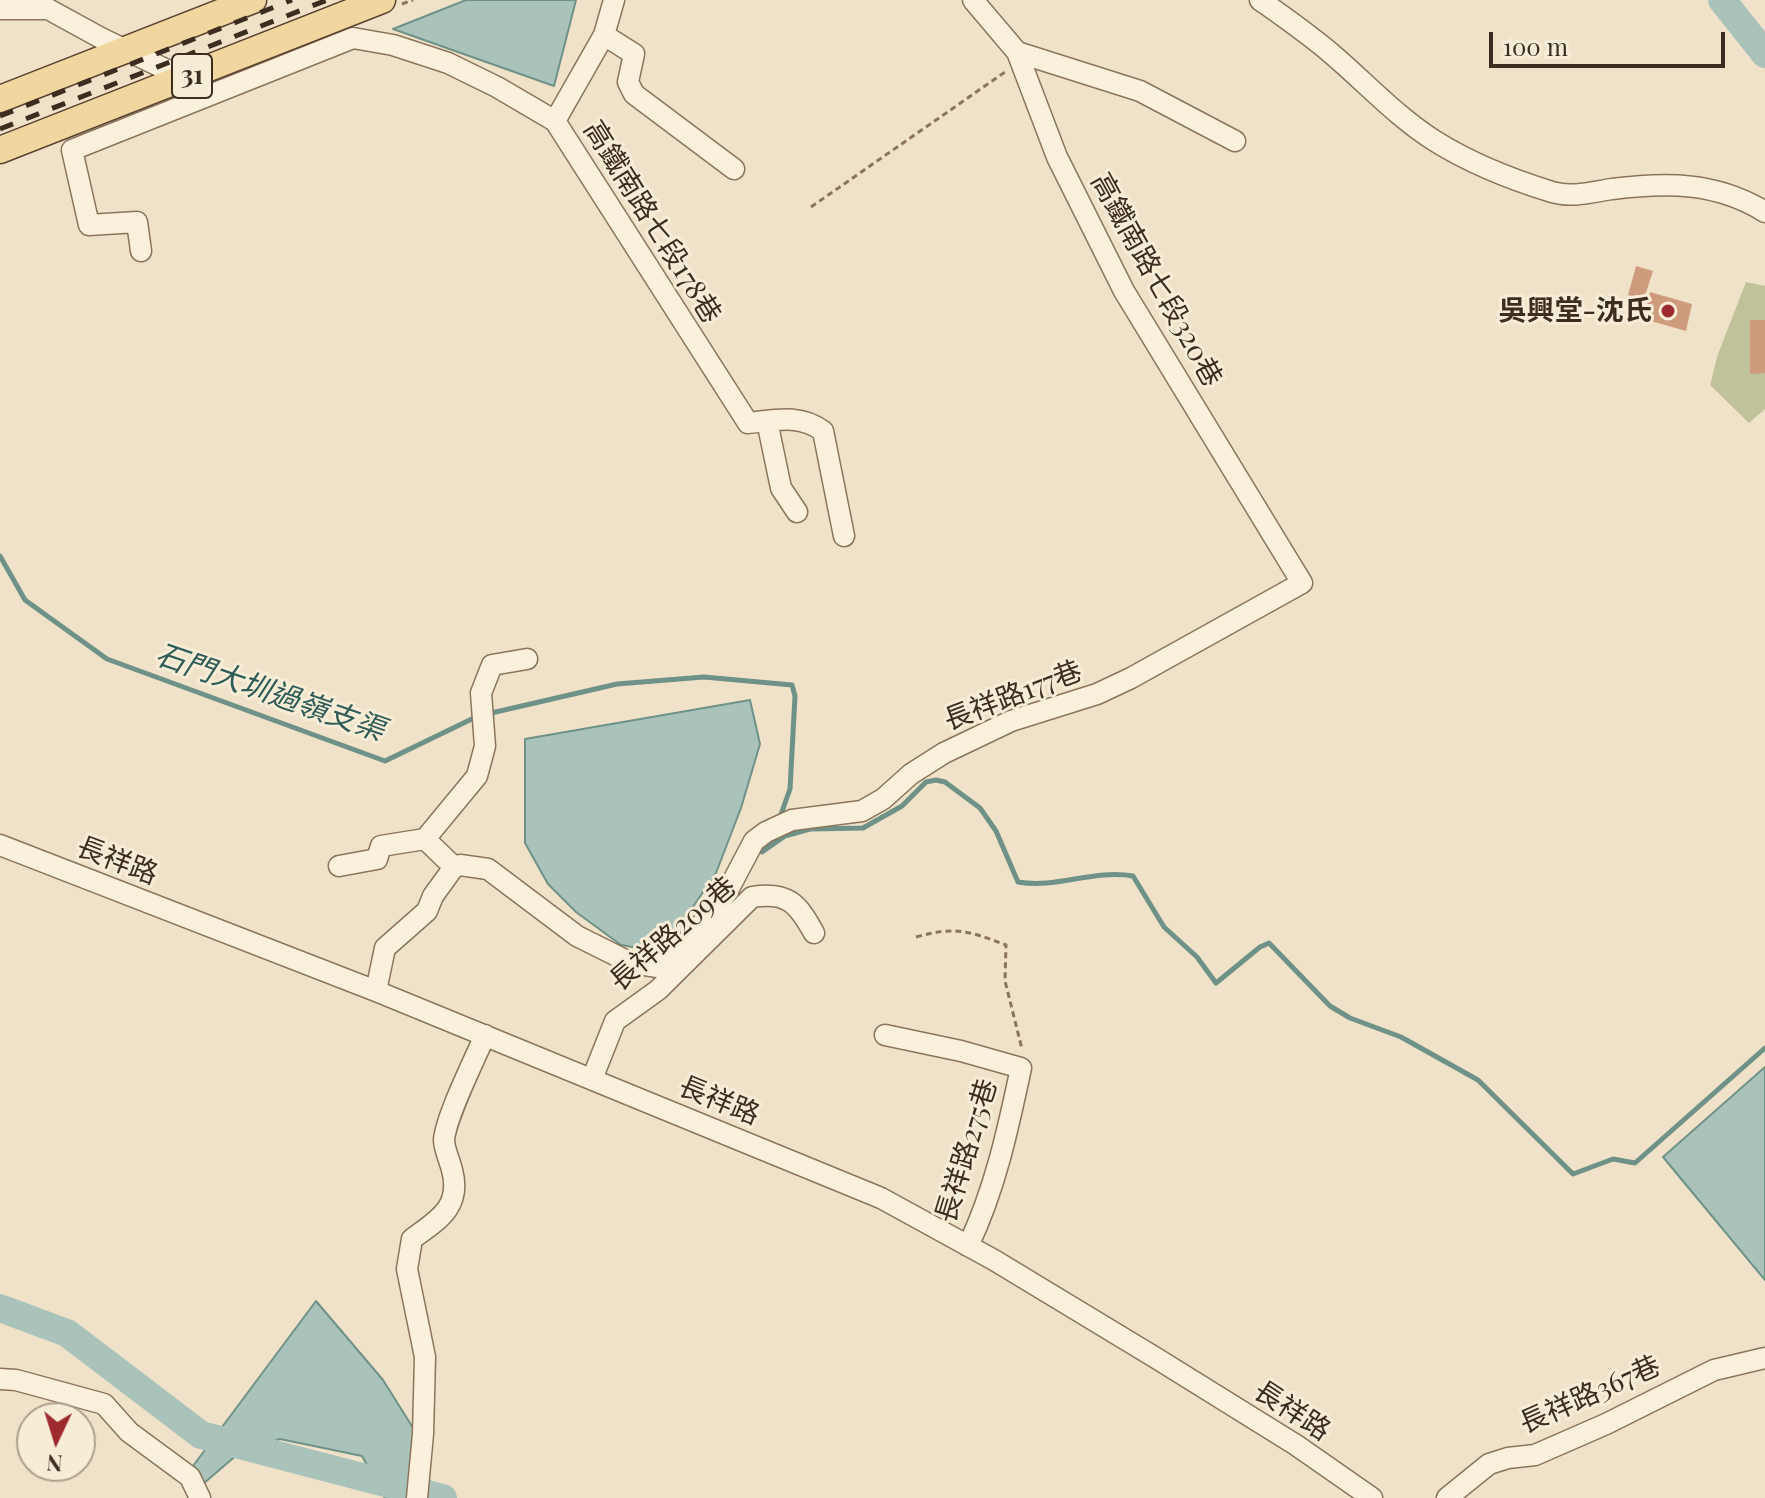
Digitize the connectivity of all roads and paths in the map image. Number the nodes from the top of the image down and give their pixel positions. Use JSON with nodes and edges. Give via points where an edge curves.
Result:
{"nodes":[{"id":1,"x":7,"y":0,"type":"edge"},
{"id":2,"x":17,"y":0,"type":"edge"},
{"id":3,"x":253,"y":0,"type":"edge"},
{"id":4,"x":382,"y":0,"type":"edge"},
{"id":5,"x":614,"y":0,"type":"edge"},
{"id":6,"x":973,"y":0,"type":"edge"},
{"id":7,"x":1260,"y":0,"type":"edge"},
{"id":8,"x":0,"y":9,"type":"edge"},
{"id":9,"x":604,"y":35,"type":"junction"},
{"id":10,"x":126,"y":49,"type":"junction"},
{"id":11,"x":1019,"y":58,"type":"junction"},
{"id":12,"x":185,"y":79,"type":"junction"},
{"id":13,"x":218,"y":92,"type":"junction"},
{"id":14,"x":0,"y":99,"type":"edge"},
{"id":15,"x":555,"y":121,"type":"junction"},
{"id":16,"x":1235,"y":141,"type":"dead end"},
{"id":17,"x":0,"y":150,"type":"edge"},
{"id":18,"x":734,"y":169,"type":"dead end"},
{"id":19,"x":811,"y":207,"type":"dead end"},
{"id":20,"x":1765,"y":212,"type":"edge"},
{"id":21,"x":141,"y":251,"type":"dead end"},
{"id":22,"x":767,"y":421,"type":"junction"},
{"id":23,"x":797,"y":512,"type":"dead end"},
{"id":24,"x":844,"y":536,"type":"dead end"},
{"id":25,"x":1302,"y":583,"type":"joint"},
{"id":26,"x":527,"y":659,"type":"dead end"},
{"id":27,"x":425,"y":839,"type":"junction"},
{"id":28,"x":0,"y":845,"type":"edge"},
{"id":29,"x":339,"y":866,"type":"dead end"},
{"id":30,"x":454,"y":867,"type":"junction"},
{"id":31,"x":814,"y":933,"type":"dead end"},
{"id":32,"x":916,"y":937,"type":"dead end"},
{"id":33,"x":376,"y":991,"type":"junction"},
{"id":34,"x":485,"y":1035,"type":"junction"},
{"id":35,"x":885,"y":1035,"type":"dead end"},
{"id":36,"x":1021,"y":1068,"type":"junction"},
{"id":37,"x":592,"y":1079,"type":"junction"},
{"id":38,"x":968,"y":1246,"type":"junction"},
{"id":39,"x":1765,"y":1358,"type":"edge"},
{"id":40,"x":0,"y":1379,"type":"edge"},
{"id":41,"x":417,"y":1494,"type":"edge"},
{"id":42,"x":200,"y":1498,"type":"edge"},
{"id":43,"x":1372,"y":1498,"type":"edge"},
{"id":44,"x":1447,"y":1498,"type":"edge"}],
"edges":[{"from":1,"to":2,"type":"street"},
{"from":3,"to":10,"type":"main road","number":"31"},
{"from":4,"to":12,"type":"main road","number":"31"},
{"from":5,"to":9,"type":"street"},
{"from":6,"to":11,"type":"street","name":"高鐵南路七段320巷"},
{"from":7,"to":20,"type":"street","via":[[1437,142],[1502,174],[1556,193],[1586,195],[1679,184],[1748,202]]},
{"from":8,"to":10,"type":"street","via":[[48,9]]},
{"from":9,"to":15,"type":"street"},
{"from":9,"to":18,"type":"street","via":[[634,54],[628,82],[634,94]]},
{"from":10,"to":12,"type":"street"},
{"from":10,"to":14,"type":"main road","number":"31"},
{"from":11,"to":16,"type":"street","via":[[1140,91]]},
{"from":11,"to":19,"type":"path"},
{"from":11,"to":25,"type":"street","name":"高鐵南路七段320巷","via":[[1057,157],[1124,291]]},
{"from":12,"to":13,"type":"street"},
{"from":12,"to":17,"type":"main road","number":"31"},
{"from":13,"to":15,"type":"street","name":"高鐵南路七段178巷","via":[[353,38],[365,38],[448,63]]},
{"from":13,"to":21,"type":"street","name":"高鐵南路七段178巷","via":[[72,150],[89,225],[137,222]]},
{"from":15,"to":22,"type":"street","name":"高鐵南路七段178巷","via":[[748,423]]},
{"from":22,"to":23,"type":"street","via":[[781,488]]},
{"from":22,"to":24,"type":"street","name":"高鐵南路七段178巷","via":[[798,418],[823,431]]},
{"from":25,"to":30,"type":"street","name":"長祥路177巷","via":[[1131,678],[1011,721],[944,753],[862,811],[792,820],[766,832],[754,841],[726,894],[686,945],[656,967],[631,963],[577,936],[488,869]]},
{"from":26,"to":27,"type":"street","via":[[492,665],[481,693],[482,763],[477,776]]},
{"from":27,"to":29,"type":"street","via":[[381,846],[377,859]]},
{"from":27,"to":30,"type":"street"},
{"from":28,"to":33,"type":"street","name":"長祥路"},
{"from":30,"to":33,"type":"street","via":[[427,911],[385,948]]},
{"from":31,"to":37,"type":"street","name":"長祥路209巷","via":[[800,907],[785,898],[752,897],[658,990],[615,1021]]},
{"from":32,"to":36,"type":"path","via":[[945,929],[1006,945],[1005,981],[1022,1045]]},
{"from":33,"to":34,"type":"street","name":"長祥路"},
{"from":34,"to":37,"type":"street","name":"長祥路"},
{"from":34,"to":41,"type":"street","via":[[444,1142],[454,1174],[453,1201],[412,1239],[407,1269],[425,1357]]},
{"from":35,"to":36,"type":"street","name":"長祥路275巷"},
{"from":36,"to":38,"type":"street","name":"長祥路275巷","via":[[985,1209]]},
{"from":37,"to":38,"type":"street","name":"長祥路","via":[[881,1198]]},
{"from":38,"to":43,"type":"street","name":"長祥路","via":[[1296,1445]]},
{"from":39,"to":44,"type":"street","name":"長祥路367巷","via":[[1714,1370],[1535,1455],[1489,1464]]},
{"from":40,"to":42,"type":"street","via":[[104,1404],[129,1432],[190,1477]]}]}
